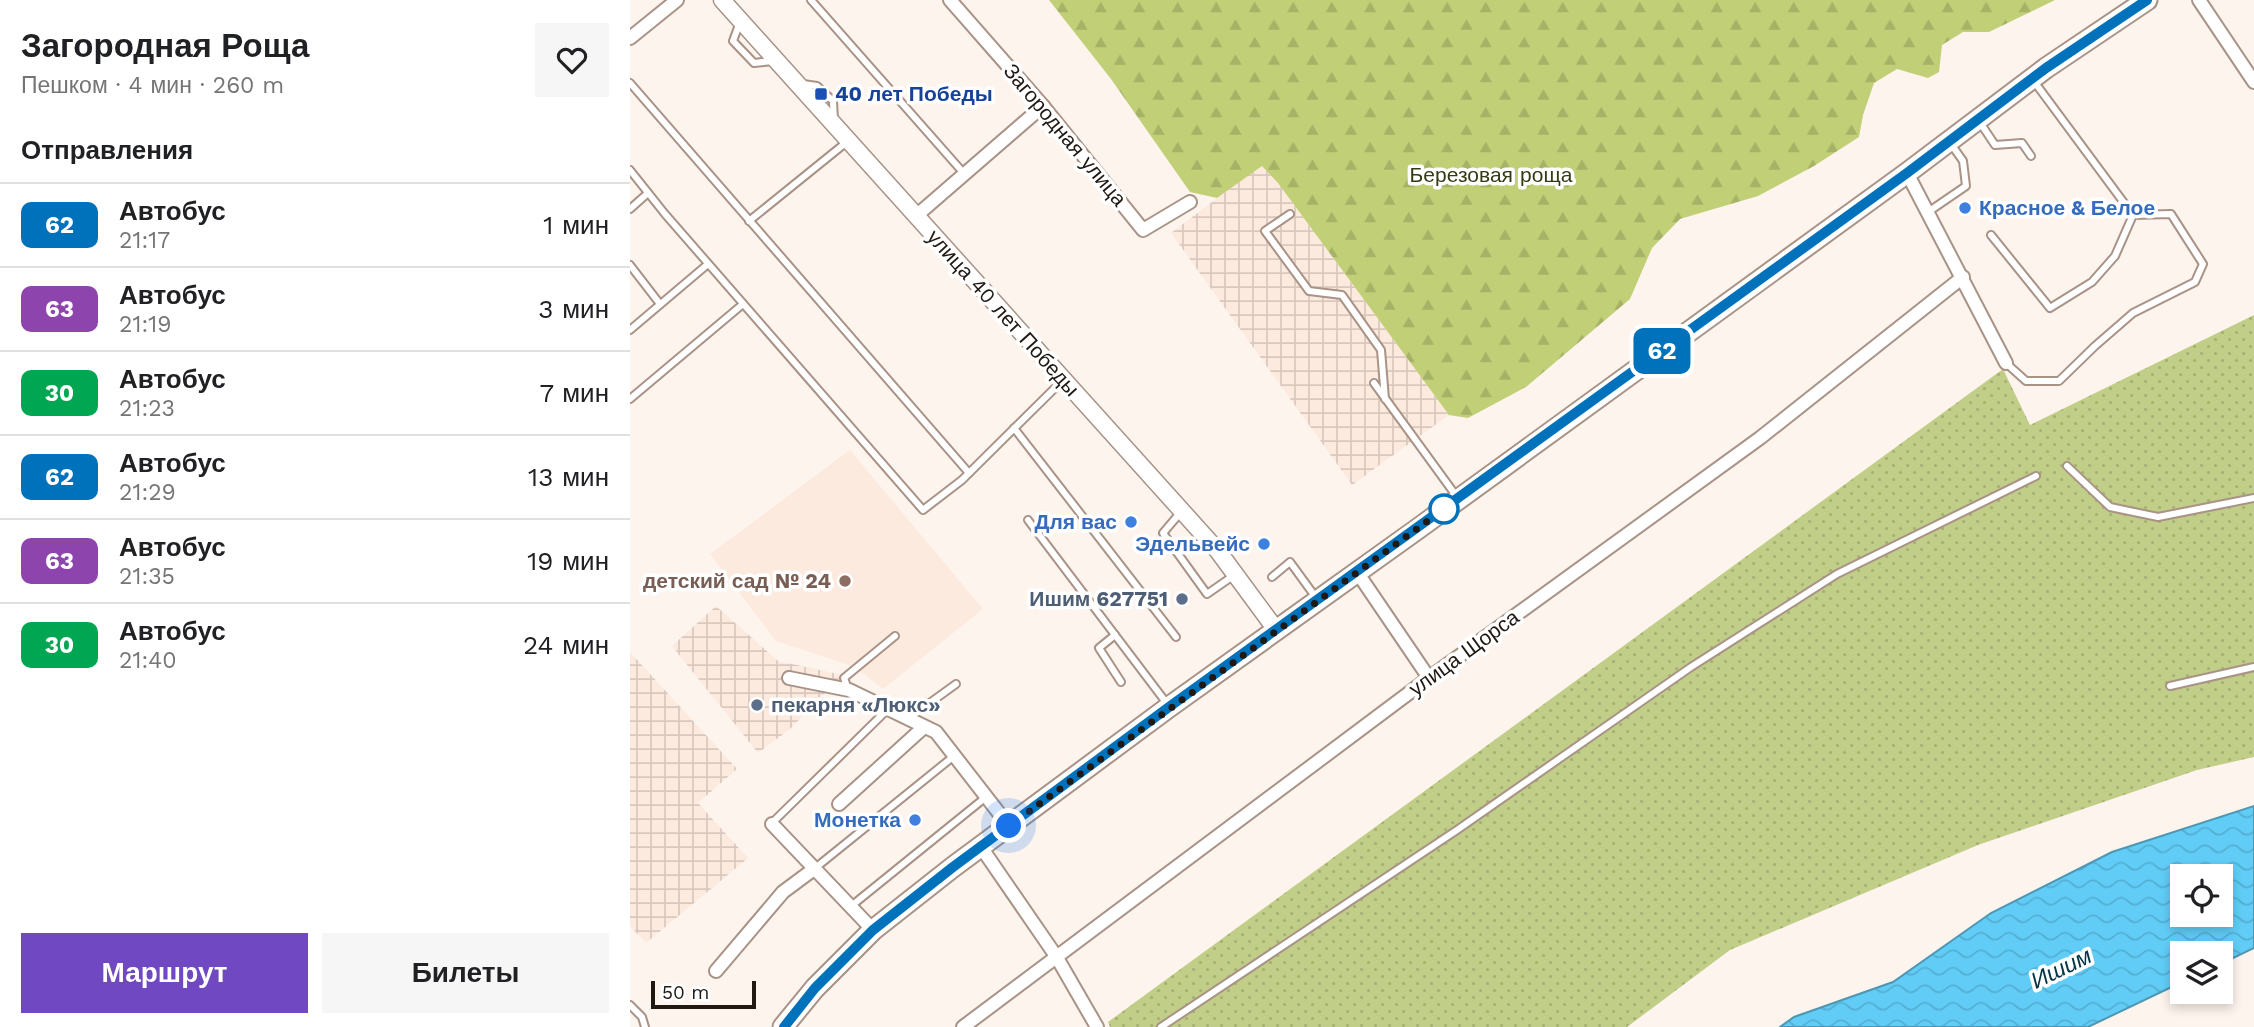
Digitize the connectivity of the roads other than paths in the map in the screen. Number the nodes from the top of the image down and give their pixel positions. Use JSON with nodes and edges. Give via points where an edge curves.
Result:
{"nodes":[{"id":1,"x":677,"y":0,"type":"edge"},
{"id":2,"x":722,"y":0,"type":"edge"},
{"id":3,"x":811,"y":0,"type":"edge"},
{"id":4,"x":950,"y":0,"type":"edge"},
{"id":5,"x":2147,"y":0,"type":"edge"},
{"id":6,"x":2199,"y":0,"type":"edge"},
{"id":7,"x":630,"y":38,"type":"edge"},
{"id":8,"x":2032,"y":79,"type":"junction"},
{"id":9,"x":2254,"y":82,"type":"edge"},
{"id":10,"x":630,"y":83,"type":"edge"},
{"id":11,"x":1043,"y":106,"type":"junction"},
{"id":12,"x":1978,"y":119,"type":"junction"},
{"id":13,"x":849,"y":140,"type":"junction"},
{"id":14,"x":1949,"y":141,"type":"junction"},
{"id":15,"x":2031,"y":156,"type":"dead end"},
{"id":16,"x":960,"y":169,"type":"dead end"},
{"id":17,"x":630,"y":170,"type":"edge"},
{"id":18,"x":1907,"y":173,"type":"junction"},
{"id":19,"x":648,"y":193,"type":"junction"},
{"id":20,"x":1190,"y":202,"type":"dead end"},
{"id":21,"x":630,"y":209,"type":"edge"},
{"id":22,"x":1928,"y":212,"type":"junction"},
{"id":23,"x":1290,"y":214,"type":"dead end"},
{"id":24,"x":2133,"y":215,"type":"junction"},
{"id":25,"x":916,"y":216,"type":"junction"},
{"id":26,"x":749,"y":221,"type":"junction"},
{"id":27,"x":1991,"y":235,"type":"dead end"},
{"id":28,"x":708,"y":264,"type":"junction"},
{"id":29,"x":630,"y":265,"type":"edge"},
{"id":30,"x":1963,"y":277,"type":"junction"},
{"id":31,"x":660,"y":304,"type":"junction"},
{"id":32,"x":743,"y":304,"type":"junction"},
{"id":33,"x":630,"y":330,"type":"edge"},
{"id":34,"x":2006,"y":363,"type":"joint"},
{"id":35,"x":1063,"y":379,"type":"junction"},
{"id":36,"x":1374,"y":383,"type":"dead end"},
{"id":37,"x":630,"y":399,"type":"edge"},
{"id":38,"x":1385,"y":399,"type":"junction"},
{"id":39,"x":1014,"y":428,"type":"junction"},
{"id":40,"x":2067,"y":466,"type":"dead end"},
{"id":41,"x":969,"y":473,"type":"junction"},
{"id":42,"x":2036,"y":476,"type":"dead end"},
{"id":43,"x":2254,"y":498,"type":"edge"},
{"id":44,"x":1458,"y":499,"type":"junction"},
{"id":45,"x":1182,"y":512,"type":"junction"},
{"id":46,"x":1028,"y":520,"type":"dead end"},
{"id":47,"x":1357,"y":572,"type":"junction"},
{"id":48,"x":1235,"y":575,"type":"junction"},
{"id":49,"x":1272,"y":577,"type":"dead end"},
{"id":50,"x":1319,"y":601,"type":"junction"},
{"id":51,"x":1277,"y":631,"type":"junction"},
{"id":52,"x":1115,"y":635,"type":"junction"},
{"id":53,"x":895,"y":636,"type":"dead end"},
{"id":54,"x":1176,"y":637,"type":"dead end"},
{"id":55,"x":2254,"y":667,"type":"edge"},
{"id":56,"x":789,"y":678,"type":"dead end"},
{"id":57,"x":1429,"y":678,"type":"junction"},
{"id":58,"x":1121,"y":682,"type":"dead end"},
{"id":59,"x":956,"y":684,"type":"dead end"},
{"id":60,"x":2170,"y":685,"type":"dead end"},
{"id":61,"x":849,"y":690,"type":"junction"},
{"id":62,"x":1169,"y":707,"type":"junction"},
{"id":63,"x":888,"y":709,"type":"junction"},
{"id":64,"x":908,"y":719,"type":"junction"},
{"id":65,"x":924,"y":727,"type":"junction"},
{"id":66,"x":954,"y":756,"type":"junction"},
{"id":67,"x":986,"y":797,"type":"junction"},
{"id":68,"x":839,"y":804,"type":"dead end"},
{"id":69,"x":772,"y":824,"type":"joint"},
{"id":70,"x":1009,"y":826,"type":"junction"},
{"id":71,"x":981,"y":847,"type":"junction"},
{"id":72,"x":814,"y":869,"type":"junction"},
{"id":73,"x":850,"y":907,"type":"junction"},
{"id":74,"x":873,"y":930,"type":"junction"},
{"id":75,"x":1056,"y":956,"type":"junction"},
{"id":76,"x":716,"y":971,"type":"dead end"},
{"id":77,"x":630,"y":1005,"type":"edge"},
{"id":78,"x":645,"y":1027,"type":"edge"},
{"id":79,"x":783,"y":1027,"type":"edge"},
{"id":80,"x":963,"y":1027,"type":"edge"},
{"id":81,"x":1097,"y":1027,"type":"edge"},
{"id":82,"x":1161,"y":1027,"type":"edge"}],
"edges":[{"from":1,"to":7,"type":"street"},
{"from":2,"to":13,"type":"street","name":"улица 40 лет Победы"},
{"from":3,"to":16,"type":"lane"},
{"from":4,"to":11,"type":"street","name":"Загородная улица"},
{"from":5,"to":8,"type":"main road"},
{"from":6,"to":9,"type":"street"},
{"from":8,"to":12,"type":"main road"},
{"from":8,"to":24,"type":"lane"},
{"from":10,"to":26,"type":"lane"},
{"from":11,"to":20,"type":"street","name":"Загородная улица","via":[[1143,230]]},
{"from":11,"to":25,"type":"street"},
{"from":12,"to":14,"type":"main road"},
{"from":12,"to":15,"type":"lane","via":[[1995,145],[2021,143]]},
{"from":13,"to":25,"type":"street","name":"улица 40 лет Победы"},
{"from":13,"to":26,"type":"lane"},
{"from":14,"to":18,"type":"main road"},
{"from":14,"to":22,"type":"lane","via":[[1963,161],[1966,186]]},
{"from":17,"to":19,"type":"lane"},
{"from":18,"to":22,"type":"street"},
{"from":18,"to":44,"type":"main road"},
{"from":19,"to":21,"type":"lane"},
{"from":19,"to":28,"type":"lane"},
{"from":22,"to":30,"type":"street"},
{"from":23,"to":38,"type":"lane","via":[[1265,231],[1309,291],[1342,295],[1381,350]]},
{"from":24,"to":27,"type":"lane","via":[[2115,256],[2092,282],[2050,308]]},
{"from":24,"to":34,"type":"lane","via":[[2171,214],[2203,264],[2194,282],[2133,313],[2059,381],[2026,381]]},
{"from":25,"to":35,"type":"street","name":"улица 40 лет Победы"},
{"from":26,"to":41,"type":"lane"},
{"from":28,"to":31,"type":"lane"},
{"from":28,"to":32,"type":"lane"},
{"from":29,"to":31,"type":"lane"},
{"from":30,"to":34,"type":"street"},
{"from":30,"to":57,"type":"street","name":"улица Щорса","via":[[1760,438]]},
{"from":31,"to":33,"type":"lane"},
{"from":32,"to":37,"type":"lane"},
{"from":32,"to":41,"type":"lane","via":[[923,510]]},
{"from":35,"to":39,"type":"lane"},
{"from":35,"to":45,"type":"street","name":"улица 40 лет Победы"},
{"from":36,"to":38,"type":"lane"},
{"from":38,"to":44,"type":"lane"},
{"from":39,"to":41,"type":"lane"},
{"from":39,"to":54,"type":"lane"},
{"from":40,"to":43,"type":"lane","via":[[2110,507],[2158,517]]},
{"from":42,"to":82,"type":"lane","via":[[1836,574],[1691,667]]},
{"from":44,"to":47,"type":"main road"},
{"from":45,"to":48,"type":"street","name":"улица 40 лет Победы"},
{"from":45,"to":48,"type":"lane","via":[[1163,533],[1208,594]]},
{"from":46,"to":52,"type":"lane"},
{"from":47,"to":50,"type":"main road"},
{"from":47,"to":57,"type":"street"},
{"from":48,"to":51,"type":"street","name":"улица 40 лет Победы"},
{"from":49,"to":50,"type":"lane","via":[[1290,562]]},
{"from":50,"to":51,"type":"main road"},
{"from":51,"to":62,"type":"main road"},
{"from":52,"to":58,"type":"lane","via":[[1099,648]]},
{"from":52,"to":62,"type":"lane"},
{"from":53,"to":61,"type":"lane","via":[[844,678]]},
{"from":55,"to":60,"type":"lane"},
{"from":56,"to":61,"type":"street"},
{"from":57,"to":75,"type":"street","name":"улица Щорса"},
{"from":59,"to":64,"type":"lane"},
{"from":61,"to":63,"type":"street"},
{"from":62,"to":70,"type":"main road"},
{"from":63,"to":64,"type":"street"},
{"from":63,"to":69,"type":"lane"},
{"from":64,"to":65,"type":"street"},
{"from":65,"to":66,"type":"street","via":[[936,732]]},
{"from":65,"to":68,"type":"street"},
{"from":66,"to":67,"type":"street"},
{"from":66,"to":72,"type":"lane"},
{"from":67,"to":70,"type":"street"},
{"from":67,"to":73,"type":"lane"},
{"from":69,"to":72,"type":"street"},
{"from":70,"to":71,"type":"main road"},
{"from":71,"to":74,"type":"main road"},
{"from":71,"to":75,"type":"street"},
{"from":72,"to":73,"type":"street"},
{"from":72,"to":76,"type":"street","via":[[783,892]]},
{"from":73,"to":74,"type":"street"},
{"from":74,"to":79,"type":"main road"},
{"from":75,"to":80,"type":"street","name":"улица Щорса"},
{"from":75,"to":81,"type":"street"},
{"from":77,"to":78,"type":"lane"}]}
